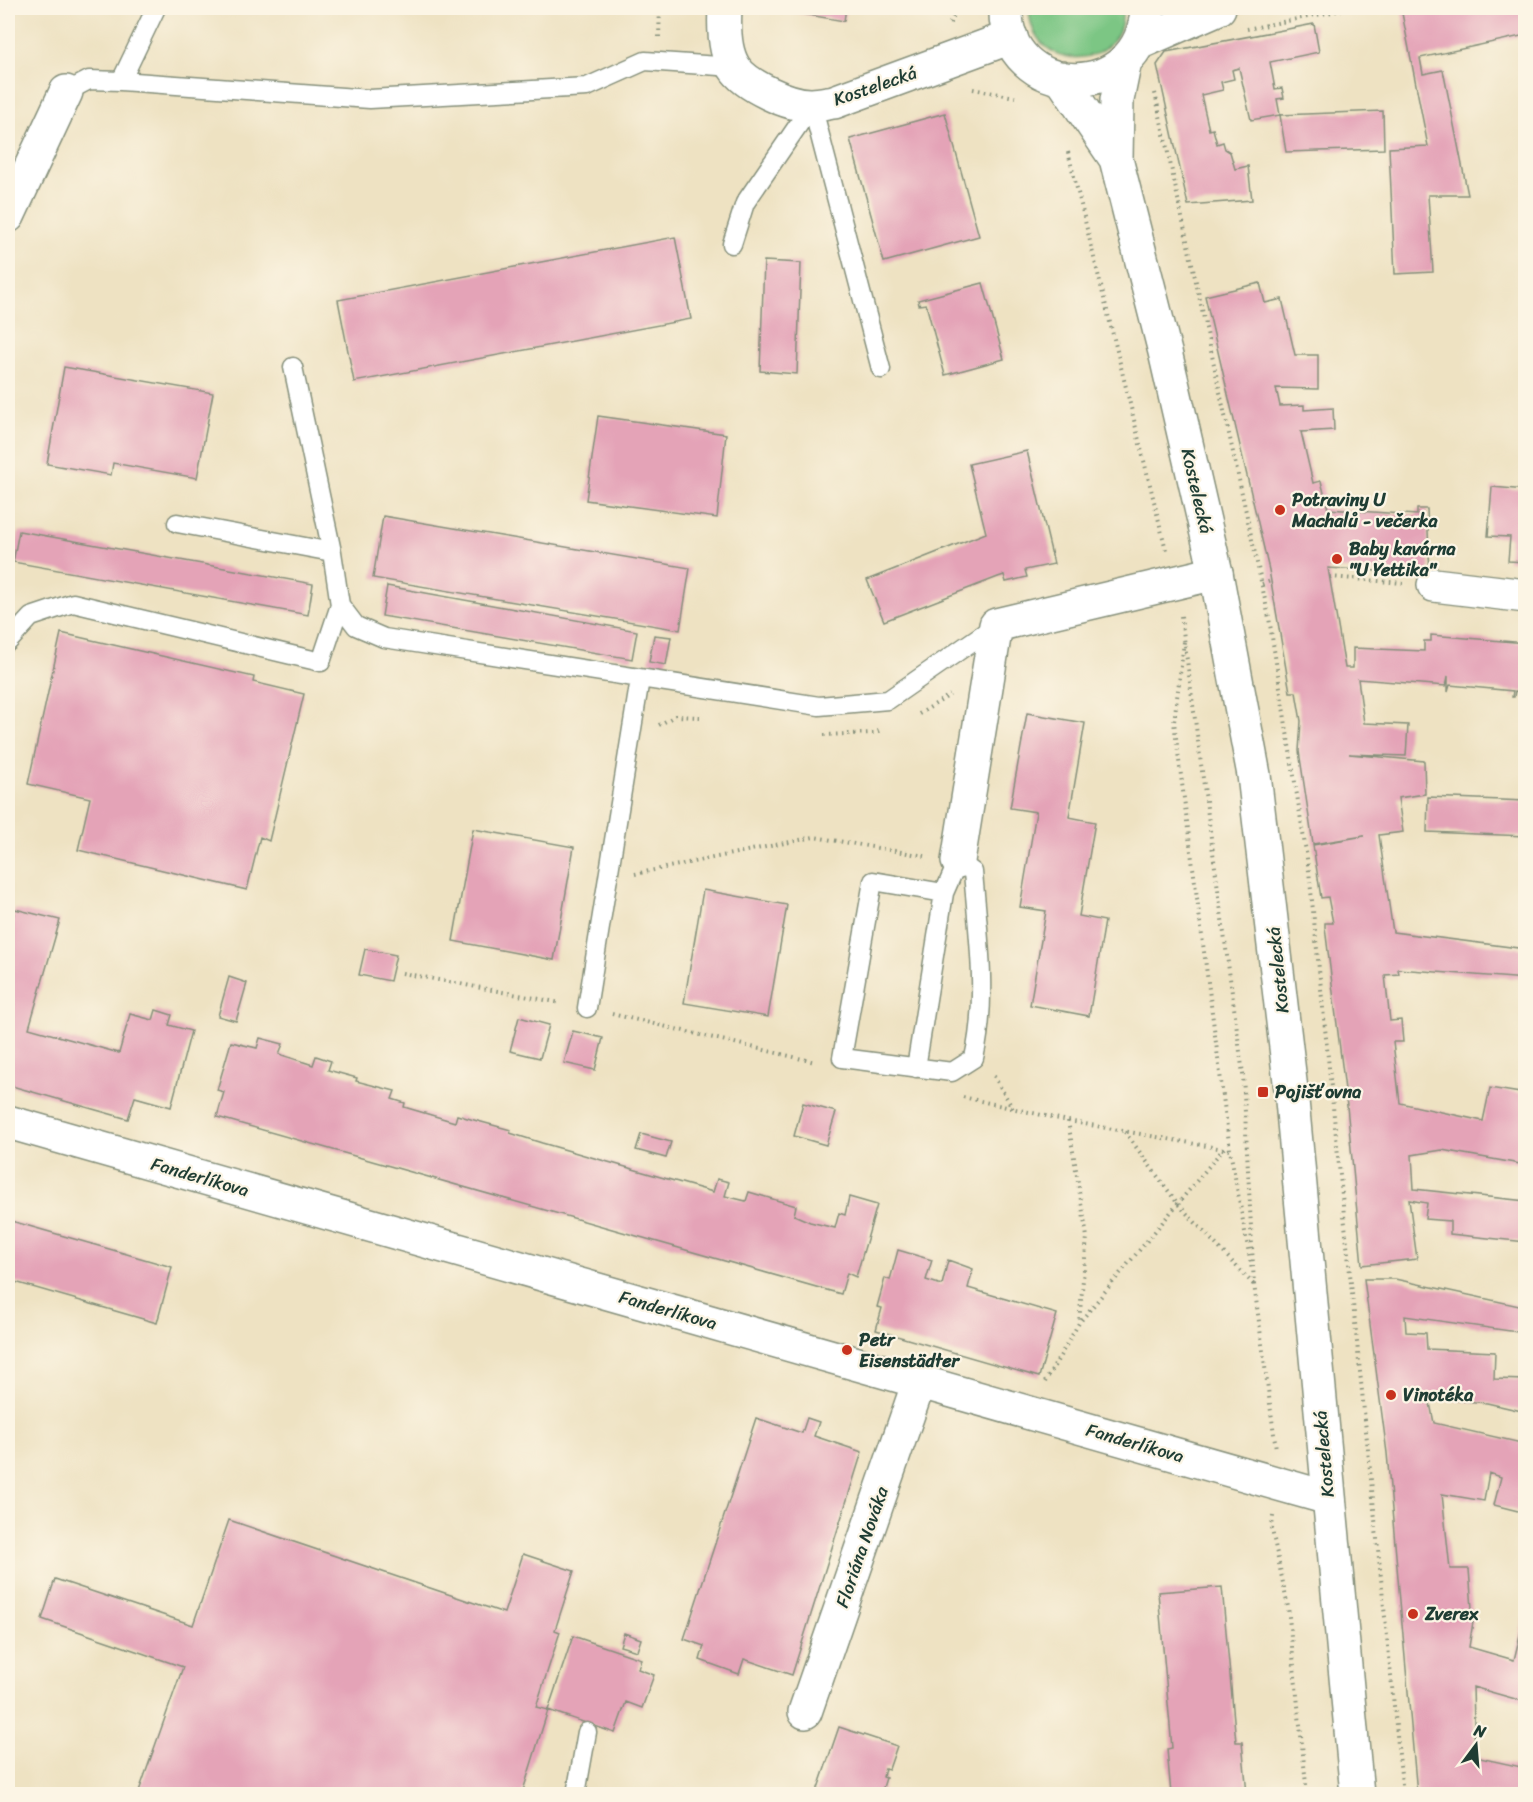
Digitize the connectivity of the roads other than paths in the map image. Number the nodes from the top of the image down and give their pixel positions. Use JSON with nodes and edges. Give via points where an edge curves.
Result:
{"nodes":[{"id":1,"x":156,"y":8,"type":"edge"},
{"id":2,"x":724,"y":8,"type":"edge"},
{"id":3,"x":1147,"y":8,"type":"edge"},
{"id":4,"x":1219,"y":8,"type":"edge"},
{"id":5,"x":1008,"y":22,"type":"edge"},
{"id":6,"x":1132,"y":52,"type":"junction"},
{"id":7,"x":734,"y":67,"type":"junction"},
{"id":8,"x":1061,"y":78,"type":"junction"},
{"id":9,"x":121,"y":81,"type":"junction"},
{"id":10,"x":66,"y":92,"type":"joint"},
{"id":11,"x":812,"y":105,"type":"junction"},
{"id":12,"x":1116,"y":159,"type":"junction"},
{"id":13,"x":8,"y":216,"type":"edge"},
{"id":14,"x":732,"y":244,"type":"dead end"},
{"id":15,"x":293,"y":367,"type":"dead end"},
{"id":16,"x":881,"y":369,"type":"dead end"},
{"id":17,"x":177,"y":523,"type":"dead end"},
{"id":18,"x":332,"y":552,"type":"junction"},
{"id":19,"x":1216,"y":573,"type":"junction"},
{"id":20,"x":1434,"y":585,"type":"road end"},
{"id":21,"x":1526,"y":596,"type":"edge"},
{"id":22,"x":340,"y":605,"type":"junction"},
{"id":23,"x":996,"y":625,"type":"junction"},
{"id":24,"x":8,"y":642,"type":"edge"},
{"id":25,"x":640,"y":679,"type":"junction"},
{"id":26,"x":958,"y":861,"type":"junction"},
{"id":27,"x":944,"y":892,"type":"junction"},
{"id":28,"x":587,"y":1008,"type":"dead end"},
{"id":29,"x":916,"y":1068,"type":"junction"},
{"id":30,"x":8,"y":1122,"type":"edge"},
{"id":31,"x":919,"y":1382,"type":"junction"},
{"id":32,"x":1328,"y":1498,"type":"junction"},
{"id":33,"x":805,"y":1712,"type":"dead end"},
{"id":34,"x":587,"y":1732,"type":"dead end"},
{"id":35,"x":576,"y":1794,"type":"edge"},
{"id":36,"x":1357,"y":1794,"type":"edge"}],
"edges":[{"from":1,"to":9,"type":"lane"},
{"from":2,"to":7,"type":"street","via":[[724,26]]},
{"from":3,"to":6,"type":"street","name":"Kostelecká","via":[[1145,26]]},
{"from":4,"to":6,"type":"street"},
{"from":5,"to":8,"type":"street","via":[[1021,53],[1034,66]]},
{"from":5,"to":11,"type":"street","name":"Kostelecká","via":[[951,59],[834,102]]},
{"from":6,"to":8,"type":"street","via":[[1116,69],[1094,78]]},
{"from":6,"to":12,"type":"street","name":"Kostelecká","via":[[1117,100]]},
{"from":7,"to":9,"type":"lane","via":[[645,61],[587,87],[370,99]]},
{"from":7,"to":11,"type":"street","name":"Kostelecká","via":[[774,96]]},
{"from":8,"to":12,"type":"street","name":"Kostelecká"},
{"from":9,"to":10,"type":"lane","via":[[89,80]]},
{"from":10,"to":13,"type":"street"},
{"from":11,"to":14,"type":"lane","via":[[745,203]]},
{"from":11,"to":16,"type":"lane"},
{"from":12,"to":19,"type":"street","name":"Kostelecká"},
{"from":15,"to":18,"type":"lane"},
{"from":17,"to":18,"type":"lane"},
{"from":18,"to":22,"type":"lane"},
{"from":19,"to":23,"type":"street"},
{"from":19,"to":32,"type":"street","name":"Kostelecká","via":[[1254,775],[1273,928]]},
{"from":20,"to":21,"type":"street"},
{"from":22,"to":24,"type":"lane","via":[[321,662],[73,603],[31,617]]},
{"from":22,"to":25,"type":"lane","via":[[356,626],[384,638]]},
{"from":23,"to":25,"type":"lane","via":[[888,700],[819,706]]},
{"from":23,"to":26,"type":"street"},
{"from":25,"to":28,"type":"lane"},
{"from":26,"to":27,"type":"lane"},
{"from":26,"to":29,"type":"lane","via":[[973,872],[981,974],[980,1032],[974,1058],[952,1072]]},
{"from":27,"to":29,"type":"lane"},
{"from":27,"to":29,"type":"lane","via":[[873,881],[842,1058]]},
{"from":30,"to":31,"type":"street","name":"Fanderlíkova"},
{"from":31,"to":32,"type":"street","name":"Fanderlíkova"},
{"from":31,"to":33,"type":"street","name":"Floriána Nováka"},
{"from":32,"to":36,"type":"street","name":"Kostelecká"},
{"from":34,"to":35,"type":"lane"}]}
